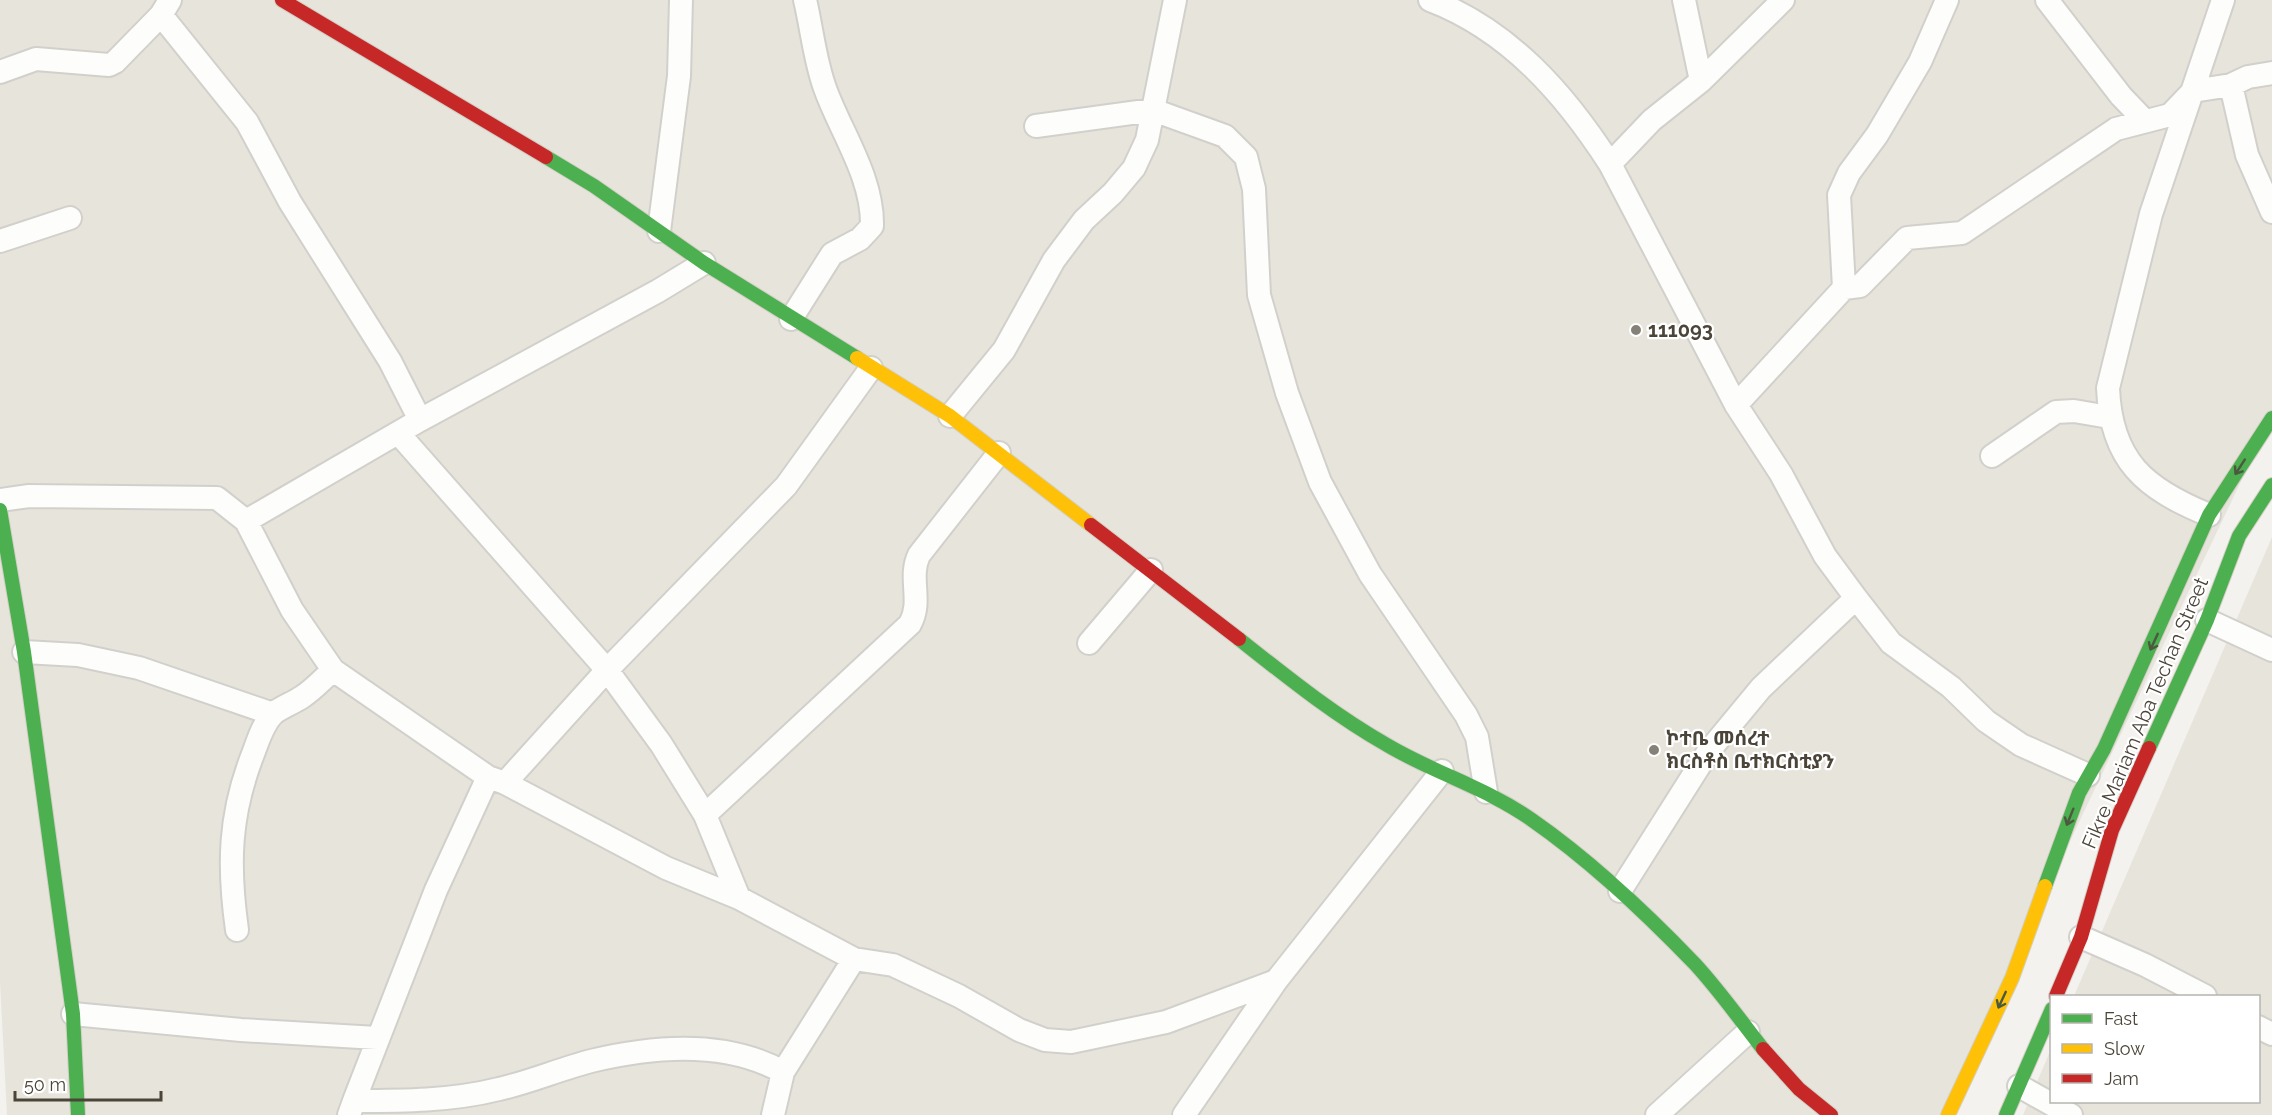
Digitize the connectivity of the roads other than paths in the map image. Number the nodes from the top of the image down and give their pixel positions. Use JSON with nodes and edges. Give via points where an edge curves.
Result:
{"nodes":[{"id":1,"x":282,"y":0,"type":"edge"},
{"id":2,"x":681,"y":0,"type":"edge"},
{"id":3,"x":805,"y":0,"type":"edge"},
{"id":4,"x":1175,"y":0,"type":"edge"},
{"id":5,"x":1430,"y":0,"type":"edge"},
{"id":6,"x":1684,"y":0,"type":"edge"},
{"id":7,"x":1783,"y":0,"type":"edge"},
{"id":8,"x":1947,"y":0,"type":"edge"},
{"id":9,"x":2047,"y":0,"type":"edge"},
{"id":10,"x":2223,"y":0,"type":"edge"},
{"id":11,"x":165,"y":7,"type":"edge"},
{"id":12,"x":0,"y":72,"type":"edge"},
{"id":13,"x":2272,"y":73,"type":"edge"},
{"id":14,"x":1701,"y":81,"type":"junction"},
{"id":15,"x":2231,"y":85,"type":"junction"},
{"id":16,"x":2193,"y":91,"type":"junction"},
{"id":17,"x":1154,"y":110,"type":"junction"},
{"id":18,"x":2144,"y":120,"type":"junction"},
{"id":19,"x":1036,"y":126,"type":"dead end"},
{"id":20,"x":1610,"y":164,"type":"junction"},
{"id":21,"x":2272,"y":212,"type":"edge"},
{"id":22,"x":70,"y":218,"type":"dead end"},
{"id":23,"x":659,"y":231,"type":"junction"},
{"id":24,"x":0,"y":241,"type":"edge"},
{"id":25,"x":704,"y":263,"type":"junction"},
{"id":26,"x":1844,"y":288,"type":"junction"},
{"id":27,"x":791,"y":319,"type":"junction"},
{"id":28,"x":871,"y":368,"type":"junction"},
{"id":29,"x":1736,"y":405,"type":"junction"},
{"id":30,"x":950,"y":416,"type":"junction"},
{"id":31,"x":2109,"y":417,"type":"junction"},
{"id":32,"x":2272,"y":418,"type":"edge"},
{"id":33,"x":420,"y":420,"type":"junction"},
{"id":34,"x":399,"y":434,"type":"junction"},
{"id":35,"x":999,"y":453,"type":"junction"},
{"id":36,"x":1992,"y":456,"type":"dead end"},
{"id":37,"x":2272,"y":485,"type":"edge"},
{"id":38,"x":0,"y":500,"type":"edge"},
{"id":39,"x":0,"y":510,"type":"edge"},
{"id":40,"x":2209,"y":515,"type":"junction"},
{"id":41,"x":246,"y":521,"type":"junction"},
{"id":42,"x":1152,"y":570,"type":"junction"},
{"id":43,"x":1856,"y":598,"type":"junction"},
{"id":44,"x":2206,"y":620,"type":"junction"},
{"id":45,"x":1089,"y":643,"type":"dead end"},
{"id":46,"x":2272,"y":650,"type":"edge"},
{"id":47,"x":24,"y":651,"type":"junction"},
{"id":48,"x":333,"y":670,"type":"junction"},
{"id":49,"x":607,"y":670,"type":"junction"},
{"id":50,"x":273,"y":714,"type":"junction"},
{"id":51,"x":1442,"y":771,"type":"junction"},
{"id":52,"x":2088,"y":775,"type":"junction"},
{"id":53,"x":497,"y":780,"type":"junction"},
{"id":54,"x":1486,"y":792,"type":"junction"},
{"id":55,"x":2097,"y":797,"type":"dead end"},
{"id":56,"x":705,"y":815,"type":"junction"},
{"id":57,"x":1620,"y":891,"type":"junction"},
{"id":58,"x":739,"y":898,"type":"junction"},
{"id":59,"x":237,"y":930,"type":"dead end"},
{"id":60,"x":2081,"y":937,"type":"junction"},
{"id":61,"x":854,"y":959,"type":"junction"},
{"id":62,"x":1276,"y":981,"type":"junction"},
{"id":63,"x":2056,"y":995,"type":"edge"},
{"id":64,"x":2203,"y":995,"type":"edge"},
{"id":65,"x":2050,"y":1013,"type":"edge"},
{"id":66,"x":73,"y":1014,"type":"junction"},
{"id":67,"x":1748,"y":1032,"type":"junction"},
{"id":68,"x":377,"y":1038,"type":"junction"},
{"id":69,"x":783,"y":1072,"type":"junction"},
{"id":70,"x":2019,"y":1086,"type":"junction"},
{"id":71,"x":351,"y":1108,"type":"edge"},
{"id":72,"x":78,"y":1115,"type":"edge"},
{"id":73,"x":773,"y":1115,"type":"edge"},
{"id":74,"x":1184,"y":1115,"type":"edge"},
{"id":75,"x":1657,"y":1115,"type":"edge"},
{"id":76,"x":1831,"y":1115,"type":"edge"},
{"id":77,"x":1948,"y":1115,"type":"edge"},
{"id":78,"x":2006,"y":1115,"type":"edge"},
{"id":79,"x":2071,"y":1115,"type":"edge"}],
"edges":[{"from":1,"to":23,"type":"street","via":[[585,180]]},
{"from":2,"to":23,"type":"street","via":[[678,76]]},
{"from":3,"to":27,"type":"street","via":[[825,89],[854,153],[873,209],[872,226],[860,239],[832,255]]},
{"from":4,"to":17,"type":"street"},
{"from":5,"to":20,"type":"street","via":[[1496,34],[1524,57],[1589,132]]},
{"from":6,"to":14,"type":"street"},
{"from":7,"to":14,"type":"street"},
{"from":8,"to":26,"type":"street","via":[[1920,62],[1841,189],[1838,208]]},
{"from":9,"to":18,"type":"street"},
{"from":10,"to":16,"type":"street"},
{"from":11,"to":12,"type":"street","via":[[109,65],[36,59]]},
{"from":11,"to":33,"type":"street","via":[[247,122],[290,202],[390,361]]},
{"from":13,"to":15,"type":"street"},
{"from":14,"to":20,"type":"street","via":[[1652,120]]},
{"from":15,"to":16,"type":"street"},
{"from":15,"to":21,"type":"street","via":[[2247,155]]},
{"from":16,"to":18,"type":"street","via":[[2170,115]]},
{"from":16,"to":31,"type":"street","via":[[2151,214],[2108,388]]},
{"from":17,"to":19,"type":"street"},
{"from":17,"to":30,"type":"street","via":[[1147,140],[1134,168],[1054,260],[1005,350]]},
{"from":17,"to":54,"type":"street","via":[[1225,136],[1246,157],[1254,189],[1259,295],[1287,393],[1320,482],[1370,574],[1466,715],[1477,737]]},
{"from":18,"to":26,"type":"street","via":[[2116,129],[1962,233],[1907,238],[1860,286]]},
{"from":20,"to":29,"type":"street"},
{"from":22,"to":24,"type":"street"},
{"from":23,"to":25,"type":"street"},
{"from":25,"to":27,"type":"street"},
{"from":25,"to":33,"type":"street"},
{"from":26,"to":29,"type":"street"},
{"from":27,"to":28,"type":"street"},
{"from":28,"to":30,"type":"street"},
{"from":28,"to":49,"type":"street","via":[[786,486]]},
{"from":29,"to":43,"type":"street","via":[[1781,474],[1825,556]]},
{"from":30,"to":35,"type":"street"},
{"from":31,"to":36,"type":"street","via":[[2056,412]]},
{"from":31,"to":40,"type":"street","via":[[2121,450],[2141,476],[2165,496]]},
{"from":32,"to":40,"type":"street","one_way":true},
{"from":33,"to":34,"type":"street"},
{"from":34,"to":41,"type":"street"},
{"from":34,"to":49,"type":"street"},
{"from":35,"to":42,"type":"street"},
{"from":35,"to":56,"type":"street","via":[[919,555],[913,577],[917,603],[910,624]]},
{"from":37,"to":44,"type":"street","name":"Fikre Mariam Aba Techan Street","via":[[2239,536]]},
{"from":38,"to":41,"type":"street","via":[[29,496],[217,498]]},
{"from":39,"to":47,"type":"street"},
{"from":40,"to":52,"type":"street","one_way":true,"via":[[2160,629]]},
{"from":41,"to":48,"type":"street","via":[[292,610]]},
{"from":42,"to":45,"type":"street"},
{"from":42,"to":51,"type":"street","via":[[1324,705],[1388,746]]},
{"from":43,"to":52,"type":"street","via":[[1891,643],[1951,687],[1986,721],[2021,745]]},
{"from":43,"to":57,"type":"street","via":[[1761,688],[1708,752]]},
{"from":44,"to":46,"type":"street"},
{"from":44,"to":60,"type":"street","name":"Fikre Mariam Aba Techan Street","via":[[2112,830]]},
{"from":47,"to":50,"type":"street","via":[[78,655],[140,668]]},
{"from":47,"to":66,"type":"street"},
{"from":48,"to":50,"type":"street","via":[[304,696]]},
{"from":48,"to":53,"type":"street"},
{"from":49,"to":53,"type":"street"},
{"from":49,"to":56,"type":"street","via":[[661,744]]},
{"from":50,"to":59,"type":"street","via":[[260,736],[236,811],[230,871]]},
{"from":51,"to":54,"type":"street"},
{"from":51,"to":62,"type":"street"},
{"from":52,"to":55,"type":"street"},
{"from":52,"to":77,"type":"street","one_way":true,"via":[[2062,835],[2012,978]]},
{"from":53,"to":58,"type":"street","via":[[666,868]]},
{"from":53,"to":68,"type":"street","via":[[436,890]]},
{"from":54,"to":57,"type":"street","via":[[1531,819]]},
{"from":56,"to":58,"type":"street"},
{"from":57,"to":67,"type":"street","via":[[1696,965]]},
{"from":58,"to":61,"type":"street"},
{"from":60,"to":63,"type":"street","name":"Fikre Mariam Aba Techan Street"},
{"from":60,"to":64,"type":"street"},
{"from":61,"to":62,"type":"street","via":[[893,965],[1018,1030],[1044,1040],[1071,1042],[1166,1022]]},
{"from":61,"to":69,"type":"street"},
{"from":62,"to":74,"type":"street"},
{"from":65,"to":70,"type":"street"},
{"from":66,"to":68,"type":"street"},
{"from":66,"to":72,"type":"street"},
{"from":67,"to":75,"type":"street"},
{"from":67,"to":76,"type":"street","via":[[1799,1089]]},
{"from":68,"to":71,"type":"street"},
{"from":69,"to":71,"type":"street","via":[[761,1060],[718,1051],[638,1051],[590,1061],[499,1089]]},
{"from":69,"to":73,"type":"street"},
{"from":70,"to":78,"type":"street"},
{"from":70,"to":79,"type":"street"}]}
